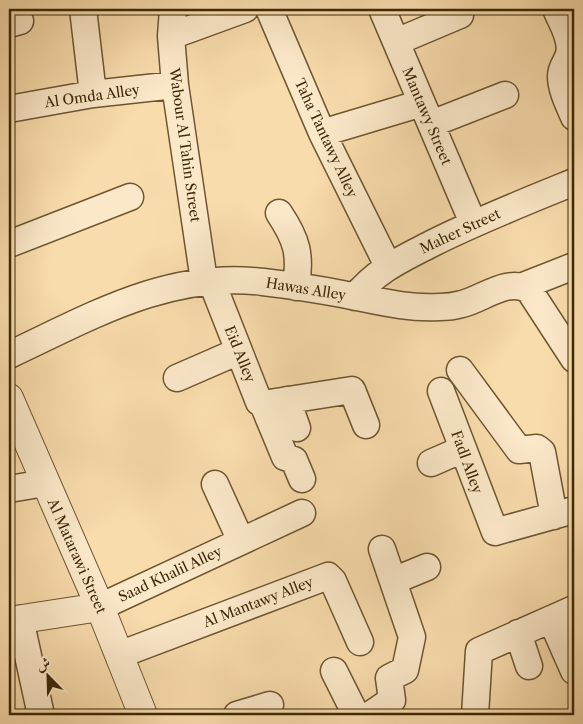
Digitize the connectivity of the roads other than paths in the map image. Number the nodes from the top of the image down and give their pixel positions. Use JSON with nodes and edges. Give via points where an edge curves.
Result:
{"nodes":[{"id":1,"x":83,"y":9,"type":"edge"},
{"id":2,"x":173,"y":9,"type":"edge"},
{"id":3,"x":246,"y":9,"type":"edge"},
{"id":4,"x":269,"y":9,"type":"edge"},
{"id":5,"x":382,"y":9,"type":"edge"},
{"id":6,"x":556,"y":9,"type":"edge"},
{"id":7,"x":460,"y":15,"type":"dead end"},
{"id":8,"x":171,"y":36,"type":"junction"},
{"id":9,"x":396,"y":42,"type":"junction"},
{"id":10,"x":175,"y":85,"type":"junction"},
{"id":11,"x":93,"y":94,"type":"junction"},
{"id":12,"x":505,"y":95,"type":"dead end"},
{"id":13,"x":9,"y":109,"type":"edge"},
{"id":14,"x":426,"y":114,"type":"junction"},
{"id":15,"x":574,"y":117,"type":"edge"},
{"id":16,"x":322,"y":133,"type":"junction"},
{"id":17,"x":574,"y":182,"type":"edge"},
{"id":18,"x":130,"y":197,"type":"dead end"},
{"id":19,"x":279,"y":213,"type":"dead end"},
{"id":20,"x":473,"y":223,"type":"junction"},
{"id":21,"x":9,"y":244,"type":"edge"},
{"id":22,"x":388,"y":266,"type":"junction"},
{"id":23,"x":574,"y":266,"type":"edge"},
{"id":24,"x":207,"y":281,"type":"junction"},
{"id":25,"x":523,"y":286,"type":"junction"},
{"id":26,"x":296,"y":287,"type":"junction"},
{"id":27,"x":355,"y":297,"type":"junction"},
{"id":28,"x":239,"y":351,"type":"junction"},
{"id":29,"x":9,"y":355,"type":"edge"},
{"id":30,"x":574,"y":359,"type":"edge"},
{"id":31,"x":460,"y":370,"type":"dead end"},
{"id":32,"x":177,"y":378,"type":"dead end"},
{"id":33,"x":441,"y":391,"type":"dead end"},
{"id":34,"x":9,"y":398,"type":"edge"},
{"id":35,"x":275,"y":402,"type":"junction"},
{"id":36,"x":366,"y":424,"type":"dead end"},
{"id":37,"x":298,"y":428,"type":"dead end"},
{"id":38,"x":462,"y":449,"type":"junction"},
{"id":39,"x":431,"y":463,"type":"dead end"},
{"id":40,"x":302,"y":480,"type":"dead end"},
{"id":41,"x":45,"y":483,"type":"junction"},
{"id":42,"x":215,"y":484,"type":"dead end"},
{"id":43,"x":9,"y":489,"type":"edge"},
{"id":44,"x":302,"y":512,"type":"dead end"},
{"id":45,"x":564,"y":513,"type":"edge"},
{"id":46,"x":241,"y":541,"type":"junction"},
{"id":47,"x":382,"y":549,"type":"dead end"},
{"id":48,"x":427,"y":567,"type":"dead end"},
{"id":49,"x":393,"y":581,"type":"junction"},
{"id":50,"x":100,"y":607,"type":"junction"},
{"id":51,"x":563,"y":614,"type":"edge"},
{"id":52,"x":14,"y":620,"type":"edge"},
{"id":53,"x":518,"y":633,"type":"junction"},
{"id":54,"x":360,"y":642,"type":"dead end"},
{"id":55,"x":119,"y":655,"type":"junction"},
{"id":56,"x":529,"y":666,"type":"dead end"},
{"id":57,"x":334,"y":671,"type":"dead end"},
{"id":58,"x":574,"y":671,"type":"edge"},
{"id":59,"x":270,"y":705,"type":"dead end"},
{"id":60,"x":41,"y":715,"type":"edge"},
{"id":61,"x":143,"y":715,"type":"edge"},
{"id":62,"x":237,"y":715,"type":"edge"},
{"id":63,"x":356,"y":715,"type":"edge"},
{"id":64,"x":370,"y":715,"type":"edge"},
{"id":65,"x":476,"y":715,"type":"edge"}],
"edges":[{"from":1,"to":11,"type":"street"},
{"from":2,"to":8,"type":"street","name":"Wabour Al Tahin Street"},
{"from":3,"to":8,"type":"street"},
{"from":4,"to":16,"type":"street","name":"Taha Tantawy Alley"},
{"from":5,"to":9,"type":"street","name":"Mantawy Street"},
{"from":6,"to":15,"type":"street","via":[[568,38],[568,54],[561,75]]},
{"from":7,"to":9,"type":"street"},
{"from":8,"to":10,"type":"street","name":"Wabour Al Tahin Street"},
{"from":9,"to":14,"type":"street","name":"Mantawy Street"},
{"from":10,"to":11,"type":"street","name":"Al Omda Alley"},
{"from":10,"to":24,"type":"street","name":"Wabour Al Tahin Street"},
{"from":11,"to":13,"type":"street","name":"Al Omda Alley"},
{"from":12,"to":14,"type":"street"},
{"from":14,"to":16,"type":"street"},
{"from":14,"to":20,"type":"street","name":"Mantawy Street"},
{"from":16,"to":22,"type":"street","name":"Taha Tantawy Alley"},
{"from":17,"to":20,"type":"street","name":"Maher Street"},
{"from":18,"to":21,"type":"street"},
{"from":19,"to":26,"type":"street","via":[[294,235],[300,261]]},
{"from":20,"to":22,"type":"street","name":"Maher Street"},
{"from":22,"to":27,"type":"street","name":"Maher Street","via":[[364,285]]},
{"from":23,"to":25,"type":"street","name":"Hawas Alley"},
{"from":24,"to":26,"type":"street","name":"Hawas Alley","via":[[235,279]]},
{"from":24,"to":28,"type":"street","name":"Eid Alley"},
{"from":24,"to":29,"type":"street","name":"Hawas Alley","via":[[125,300]]},
{"from":25,"to":27,"type":"street","name":"Hawas Alley","via":[[509,286],[462,304],[440,307],[412,307]]},
{"from":25,"to":30,"type":"street","via":[[529,290]]},
{"from":26,"to":27,"type":"street","name":"Hawas Alley"},
{"from":28,"to":32,"type":"street"},
{"from":28,"to":35,"type":"street","name":"Eid Alley","via":[[259,402]]},
{"from":31,"to":45,"type":"street","via":[[519,450],[537,448],[542,452]]},
{"from":33,"to":38,"type":"street","name":"Fadl Alley"},
{"from":34,"to":41,"type":"street","name":"Al Matarawi Street"},
{"from":35,"to":36,"type":"street","via":[[352,390]]},
{"from":35,"to":37,"type":"street","name":"Eid Alley"},
{"from":35,"to":40,"type":"street","via":[[285,457],[294,460]]},
{"from":38,"to":39,"type":"street"},
{"from":38,"to":45,"type":"street","name":"Fadl Alley","via":[[494,532]]},
{"from":41,"to":43,"type":"street"},
{"from":41,"to":50,"type":"street","name":"Al Matarawi Street"},
{"from":42,"to":46,"type":"street"},
{"from":44,"to":46,"type":"street","name":"Saad Khalil Alley"},
{"from":46,"to":50,"type":"street","name":"Saad Khalil Alley"},
{"from":47,"to":49,"type":"street"},
{"from":48,"to":49,"type":"street"},
{"from":49,"to":64,"type":"street","via":[[412,644],[405,670],[390,678],[392,700]]},
{"from":50,"to":52,"type":"street"},
{"from":50,"to":55,"type":"street","name":"Al Matarawi Street"},
{"from":51,"to":53,"type":"street"},
{"from":51,"to":58,"type":"street"},
{"from":52,"to":60,"type":"street"},
{"from":53,"to":56,"type":"street"},
{"from":53,"to":65,"type":"street","via":[[479,651]]},
{"from":54,"to":55,"type":"street","name":"Al Mantawy Alley","via":[[328,576]]},
{"from":55,"to":61,"type":"street","name":"Al Matarawi Street"},
{"from":57,"to":63,"type":"street"},
{"from":59,"to":62,"type":"street"}]}
